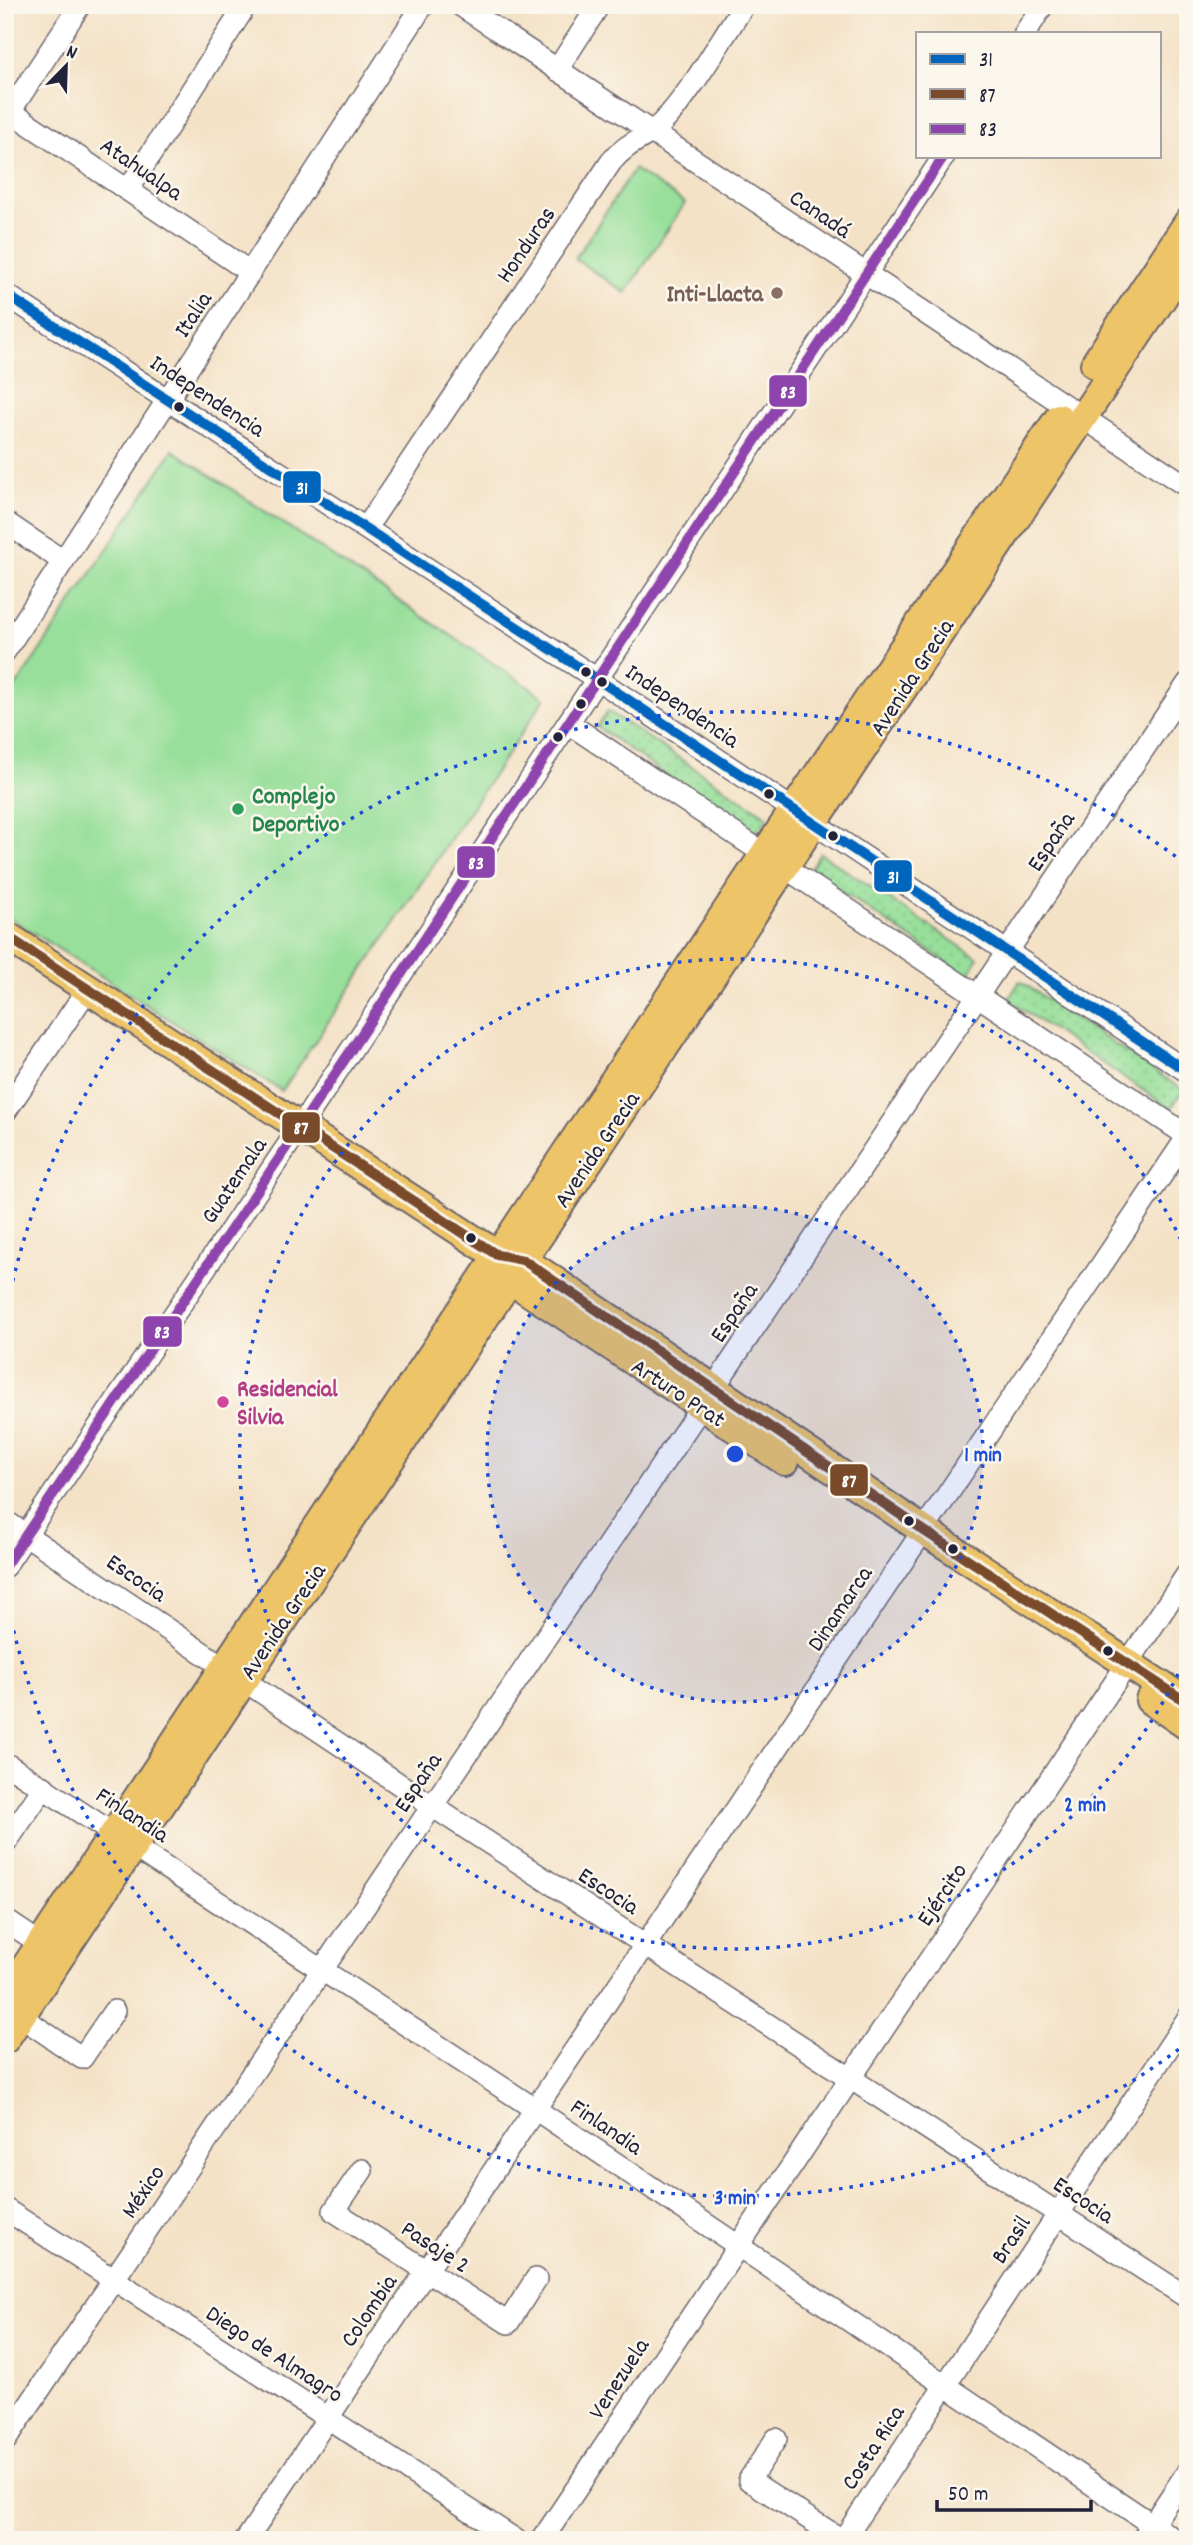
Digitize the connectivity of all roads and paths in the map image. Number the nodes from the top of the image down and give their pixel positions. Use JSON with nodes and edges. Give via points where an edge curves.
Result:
{"nodes":[{"id":1,"x":80,"y":5,"type":"edge"},
{"id":2,"x":246,"y":5,"type":"edge"},
{"id":3,"x":423,"y":5,"type":"edge"},
{"id":4,"x":460,"y":5,"type":"edge"},
{"id":5,"x":599,"y":5,"type":"edge"},
{"id":6,"x":1043,"y":5,"type":"edge"},
{"id":7,"x":743,"y":6,"type":"edge"},
{"id":8,"x":1026,"y":32,"type":"edge"},
{"id":9,"x":557,"y":70,"type":"junction"},
{"id":10,"x":7,"y":113,"type":"edge"},
{"id":11,"x":652,"y":131,"type":"junction"},
{"id":12,"x":943,"y":158,"type":"edge"},
{"id":13,"x":128,"y":190,"type":"junction"},
{"id":14,"x":1188,"y":223,"type":"edge"},
{"id":15,"x":1188,"y":260,"type":"edge"},
{"id":16,"x":250,"y":272,"type":"junction"},
{"id":17,"x":866,"y":274,"type":"junction"},
{"id":18,"x":5,"y":294,"type":"edge"},
{"id":19,"x":167,"y":401,"type":"junction"},
{"id":20,"x":1075,"y":411,"type":"junction"},
{"id":21,"x":1188,"y":487,"type":"edge"},
{"id":22,"x":5,"y":522,"type":"edge"},
{"id":23,"x":366,"y":528,"type":"junction"},
{"id":24,"x":63,"y":561,"type":"junction"},
{"id":25,"x":5,"y":651,"type":"edge"},
{"id":26,"x":597,"y":679,"type":"junction"},
{"id":27,"x":1188,"y":683,"type":"edge"},
{"id":28,"x":568,"y":723,"type":"junction"},
{"id":29,"x":804,"y":816,"type":"junction"},
{"id":30,"x":773,"y":862,"type":"junction"},
{"id":31,"x":5,"y":935,"type":"edge"},
{"id":32,"x":1007,"y":952,"type":"junction"},
{"id":33,"x":87,"y":990,"type":"junction"},
{"id":34,"x":977,"y":996,"type":"junction"},
{"id":35,"x":1188,"y":1072,"type":"edge"},
{"id":36,"x":5,"y":1112,"type":"edge"},
{"id":37,"x":300,"y":1127,"type":"junction"},
{"id":38,"x":1188,"y":1136,"type":"edge"},
{"id":39,"x":510,"y":1265,"type":"junction"},
{"id":40,"x":707,"y":1398,"type":"junction"},
{"id":41,"x":5,"y":1521,"type":"edge"},
{"id":42,"x":26,"y":1535,"type":"junction"},
{"id":43,"x":918,"y":1537,"type":"junction"},
{"id":44,"x":5,"y":1566,"type":"edge"},
{"id":45,"x":1188,"y":1573,"type":"edge"},
{"id":46,"x":1122,"y":1671,"type":"junction"},
{"id":47,"x":234,"y":1673,"type":"junction"},
{"id":48,"x":1188,"y":1703,"type":"edge"},
{"id":49,"x":1188,"y":1726,"type":"edge"},
{"id":50,"x":5,"y":1763,"type":"edge"},
{"id":51,"x":44,"y":1787,"type":"junction"},
{"id":52,"x":432,"y":1806,"type":"junction"},
{"id":53,"x":124,"y":1839,"type":"junction"},
{"id":54,"x":5,"y":1844,"type":"edge"},
{"id":55,"x":5,"y":1920,"type":"edge"},
{"id":56,"x":41,"y":1944,"type":"junction"},
{"id":57,"x":645,"y":1944,"type":"junction"},
{"id":58,"x":323,"y":1970,"type":"junction"},
{"id":59,"x":114,"y":2011,"type":"dead end"},
{"id":60,"x":10,"y":2018,"type":"edge"},
{"id":61,"x":1188,"y":2018,"type":"edge"},
{"id":62,"x":849,"y":2077,"type":"junction"},
{"id":63,"x":534,"y":2109,"type":"junction"},
{"id":64,"x":362,"y":2170,"type":"dead end"},
{"id":65,"x":5,"y":2209,"type":"edge"},
{"id":66,"x":1058,"y":2214,"type":"junction"},
{"id":67,"x":737,"y":2245,"type":"junction"},
{"id":68,"x":426,"y":2271,"type":"junction"},
{"id":69,"x":536,"y":2279,"type":"dead end"},
{"id":70,"x":113,"y":2280,"type":"junction"},
{"id":71,"x":1188,"y":2298,"type":"edge"},
{"id":72,"x":946,"y":2384,"type":"junction"},
{"id":73,"x":327,"y":2418,"type":"junction"},
{"id":74,"x":776,"y":2439,"type":"dead end"},
{"id":75,"x":5,"y":2441,"type":"edge"},
{"id":76,"x":1188,"y":2471,"type":"edge"},
{"id":77,"x":1147,"y":2532,"type":"edge"},
{"id":78,"x":246,"y":2540,"type":"edge"},
{"id":79,"x":516,"y":2540,"type":"edge"},
{"id":80,"x":542,"y":2540,"type":"edge"},
{"id":81,"x":842,"y":2540,"type":"edge"},
{"id":82,"x":1174,"y":2540,"type":"edge"}],
"edges":[{"from":1,"to":10,"type":"street"},
{"from":2,"to":13,"type":"street"},
{"from":3,"to":16,"type":"street","name":"Italia"},
{"from":4,"to":9,"type":"street","name":"Canadá"},
{"from":5,"to":9,"type":"street"},
{"from":6,"to":8,"type":"street"},
{"from":7,"to":11,"type":"street","name":"Honduras","via":[[671,112]]},
{"from":9,"to":11,"type":"street","name":"Canadá"},
{"from":10,"to":13,"type":"street","name":"Atahualpa"},
{"from":11,"to":17,"type":"street","name":"Canadá"},
{"from":11,"to":23,"type":"street","name":"Honduras","via":[[628,144],[611,162]]},
{"from":12,"to":17,"type":"street","name":"Guatemala"},
{"from":13,"to":16,"type":"street","name":"Atahualpa"},
{"from":14,"to":20,"type":"main road","name":"Avenida Grecia"},
{"from":15,"to":20,"type":"main road","name":"Avenida Grecia"},
{"from":16,"to":19,"type":"street","name":"Italia"},
{"from":17,"to":20,"type":"street","name":"Canadá"},
{"from":17,"to":26,"type":"street","name":"Guatemala"},
{"from":18,"to":19,"type":"street","name":"Independencia"},
{"from":19,"to":23,"type":"street","name":"Independencia"},
{"from":19,"to":24,"type":"street","name":"Italia"},
{"from":20,"to":21,"type":"street","name":"Canadá"},
{"from":20,"to":29,"type":"main road","name":"Avenida Grecia"},
{"from":22,"to":24,"type":"street"},
{"from":23,"to":26,"type":"street","name":"Independencia"},
{"from":24,"to":25,"type":"street","name":"Italia"},
{"from":26,"to":28,"type":"street","name":"Guatemala"},
{"from":26,"to":29,"type":"street","name":"Independencia"},
{"from":27,"to":32,"type":"street","name":"España"},
{"from":28,"to":30,"type":"street"},
{"from":28,"to":37,"type":"street","name":"Guatemala"},
{"from":29,"to":30,"type":"main road","name":"Avenida Grecia"},
{"from":29,"to":32,"type":"street","name":"Independencia"},
{"from":30,"to":34,"type":"street"},
{"from":30,"to":39,"type":"main road","name":"Avenida Grecia"},
{"from":31,"to":33,"type":"main road","name":"Arturo Prat"},
{"from":32,"to":34,"type":"street","name":"España"},
{"from":32,"to":35,"type":"street","name":"Independencia"},
{"from":33,"to":36,"type":"street"},
{"from":33,"to":37,"type":"main road","name":"Arturo Prat"},
{"from":34,"to":38,"type":"street"},
{"from":34,"to":40,"type":"street","name":"España"},
{"from":37,"to":39,"type":"main road","name":"Arturo Prat"},
{"from":37,"to":42,"type":"street","name":"Guatemala"},
{"from":38,"to":43,"type":"street","name":"Dinamarca"},
{"from":39,"to":40,"type":"main road","name":"Arturo Prat"},
{"from":39,"to":47,"type":"main road","name":"Avenida Grecia"},
{"from":40,"to":43,"type":"main road","name":"Arturo Prat"},
{"from":40,"to":52,"type":"street","name":"España"},
{"from":41,"to":42,"type":"street","name":"Escocia"},
{"from":42,"to":44,"type":"street","name":"Guatemala"},
{"from":42,"to":47,"type":"street","name":"Escocia"},
{"from":43,"to":46,"type":"main road","name":"Arturo Prat"},
{"from":43,"to":57,"type":"street","name":"Dinamarca"},
{"from":45,"to":46,"type":"street","name":"Ejército"},
{"from":46,"to":48,"type":"main road","name":"Arturo Prat"},
{"from":46,"to":49,"type":"main road","name":"Arturo Prat"},
{"from":46,"to":62,"type":"street","name":"Ejército"},
{"from":47,"to":52,"type":"street","name":"Escocia"},
{"from":47,"to":53,"type":"main road","name":"Avenida Grecia"},
{"from":50,"to":51,"type":"street","name":"Finlandia"},
{"from":51,"to":53,"type":"street","name":"Finlandia"},
{"from":51,"to":54,"type":"street"},
{"from":52,"to":57,"type":"street","name":"Escocia"},
{"from":52,"to":58,"type":"street","name":"España"},
{"from":53,"to":56,"type":"main road","name":"Avenida Grecia"},
{"from":53,"to":58,"type":"street","name":"Finlandia"},
{"from":53,"to":60,"type":"main road","name":"Avenida Grecia"},
{"from":55,"to":56,"type":"street"},
{"from":56,"to":60,"type":"main road","name":"Avenida Grecia"},
{"from":57,"to":62,"type":"street","name":"Escocia"},
{"from":57,"to":63,"type":"street","name":"Dinamarca"},
{"from":58,"to":63,"type":"street","name":"Finlandia"},
{"from":58,"to":70,"type":"street","name":"México"},
{"from":59,"to":60,"type":"street","via":[[82,2058]]},
{"from":61,"to":66,"type":"street","name":"Brasil"},
{"from":62,"to":66,"type":"street","name":"Escocia"},
{"from":62,"to":67,"type":"street","name":"Ejército"},
{"from":63,"to":67,"type":"street","name":"Finlandia"},
{"from":63,"to":68,"type":"street","name":"Colombia"},
{"from":64,"to":68,"type":"street","name":"Pasaje 2","via":[[334,2211]]},
{"from":65,"to":70,"type":"street","name":"Diego de Almagro"},
{"from":66,"to":71,"type":"street","name":"Escocia"},
{"from":66,"to":72,"type":"street","name":"Brasil"},
{"from":67,"to":72,"type":"street","name":"Finlandia"},
{"from":67,"to":80,"type":"street","name":"Venezuela"},
{"from":68,"to":69,"type":"street","name":"Pasaje 2","via":[[508,2323]]},
{"from":68,"to":73,"type":"street","name":"Colombia"},
{"from":70,"to":73,"type":"street","name":"Diego de Almagro"},
{"from":70,"to":75,"type":"street","name":"México"},
{"from":72,"to":77,"type":"street","name":"Finlandia"},
{"from":72,"to":81,"type":"street","name":"Costa Rica"},
{"from":73,"to":78,"type":"street","name":"Colombia"},
{"from":73,"to":79,"type":"street","name":"Diego de Almagro"},
{"from":74,"to":81,"type":"street","via":[[749,2480]]},
{"from":76,"to":77,"type":"street"},
{"from":77,"to":82,"type":"street","name":"Finlandia"}]}
